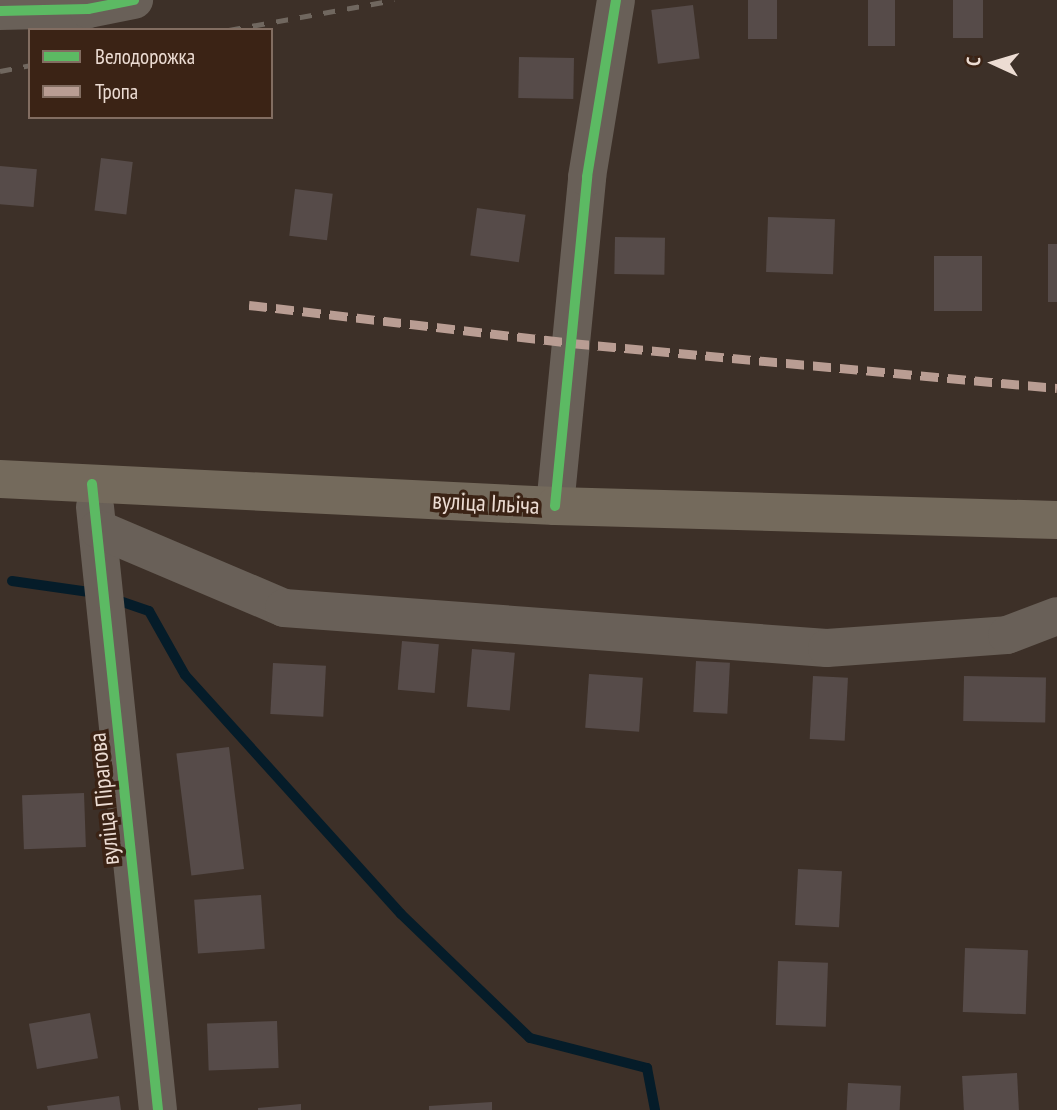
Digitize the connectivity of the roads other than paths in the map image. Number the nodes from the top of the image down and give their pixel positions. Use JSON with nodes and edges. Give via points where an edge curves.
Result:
{"nodes":[{"id":1,"x":134,"y":0,"type":"edge"},
{"id":2,"x":617,"y":0,"type":"edge"},
{"id":3,"x":0,"y":11,"type":"edge"},
{"id":4,"x":0,"y":479,"type":"edge"},
{"id":5,"x":92,"y":484,"type":"junction"},
{"id":6,"x":555,"y":506,"type":"junction"},
{"id":7,"x":1057,"y":520,"type":"edge"},
{"id":8,"x":98,"y":529,"type":"junction"},
{"id":9,"x":1057,"y":616,"type":"edge"},
{"id":10,"x":158,"y":1110,"type":"edge"}],
"edges":[{"from":1,"to":3,"type":"street","via":[[88,9]]},
{"from":2,"to":6,"type":"street","via":[[587,177]]},
{"from":4,"to":5,"type":"main road","name":"вуліца Ільіча"},
{"from":5,"to":6,"type":"main road","name":"вуліца Ільіча"},
{"from":5,"to":8,"type":"street","name":"вуліца Пірагова"},
{"from":6,"to":7,"type":"main road","name":"вуліца Ільіча"},
{"from":8,"to":9,"type":"street","via":[[284,608],[827,648],[1007,635]]},
{"from":8,"to":10,"type":"street","name":"вуліца Пірагова"}]}
